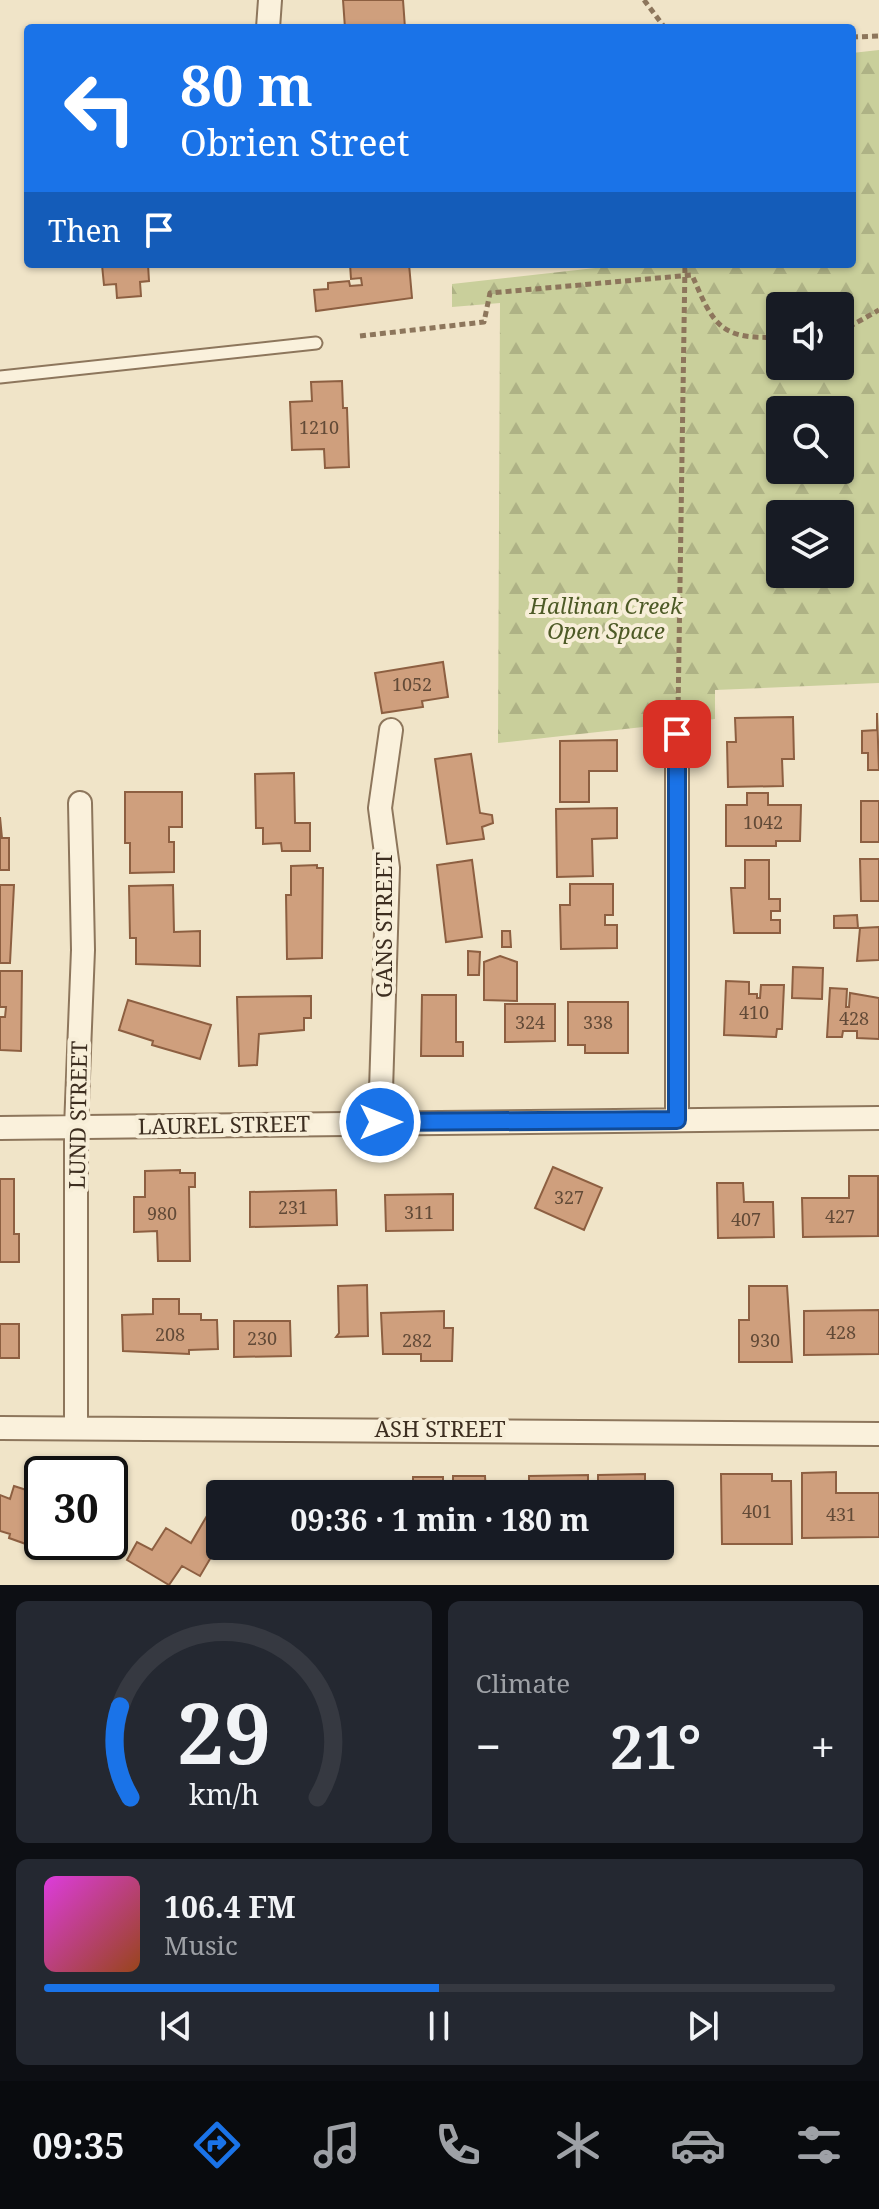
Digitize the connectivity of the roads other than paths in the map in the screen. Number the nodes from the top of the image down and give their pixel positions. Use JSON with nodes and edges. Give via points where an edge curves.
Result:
{"nodes":[{"id":1,"x":270,"y":0,"type":"edge"},
{"id":2,"x":268,"y":24,"type":"edge"},
{"id":3,"x":316,"y":343,"type":"dead end"},
{"id":4,"x":0,"y":377,"type":"edge"},
{"id":5,"x":391,"y":730,"type":"dead end"},
{"id":6,"x":677,"y":734,"type":"road end"},
{"id":7,"x":80,"y":803,"type":"dead end"},
{"id":8,"x":879,"y":1118,"type":"edge"},
{"id":9,"x":677,"y":1120,"type":"junction"},
{"id":10,"x":380,"y":1122,"type":"junction"},
{"id":11,"x":0,"y":1128,"type":"edge"},
{"id":12,"x":76,"y":1128,"type":"junction"},
{"id":13,"x":76,"y":1427,"type":"junction"},
{"id":14,"x":0,"y":1428,"type":"edge"},
{"id":15,"x":879,"y":1434,"type":"edge"}],
"edges":[{"from":1,"to":2,"type":"street"},
{"from":3,"to":4,"type":"lane"},
{"from":5,"to":10,"type":"street","name":"GANS STREET","via":[[380,808],[388,868]]},
{"from":6,"to":9,"type":"street"},
{"from":7,"to":12,"type":"street","name":"LUND STREET","via":[[83,950]]},
{"from":8,"to":9,"type":"street","name":"LAUREL STREET"},
{"from":9,"to":10,"type":"street","name":"LAUREL STREET"},
{"from":10,"to":12,"type":"street","name":"LAUREL STREET"},
{"from":11,"to":12,"type":"street","name":"LAUREL STREET"},
{"from":12,"to":13,"type":"street","name":"LUND STREET"},
{"from":13,"to":14,"type":"street","name":"ASH STREET"},
{"from":13,"to":15,"type":"street","name":"ASH STREET"}]}
